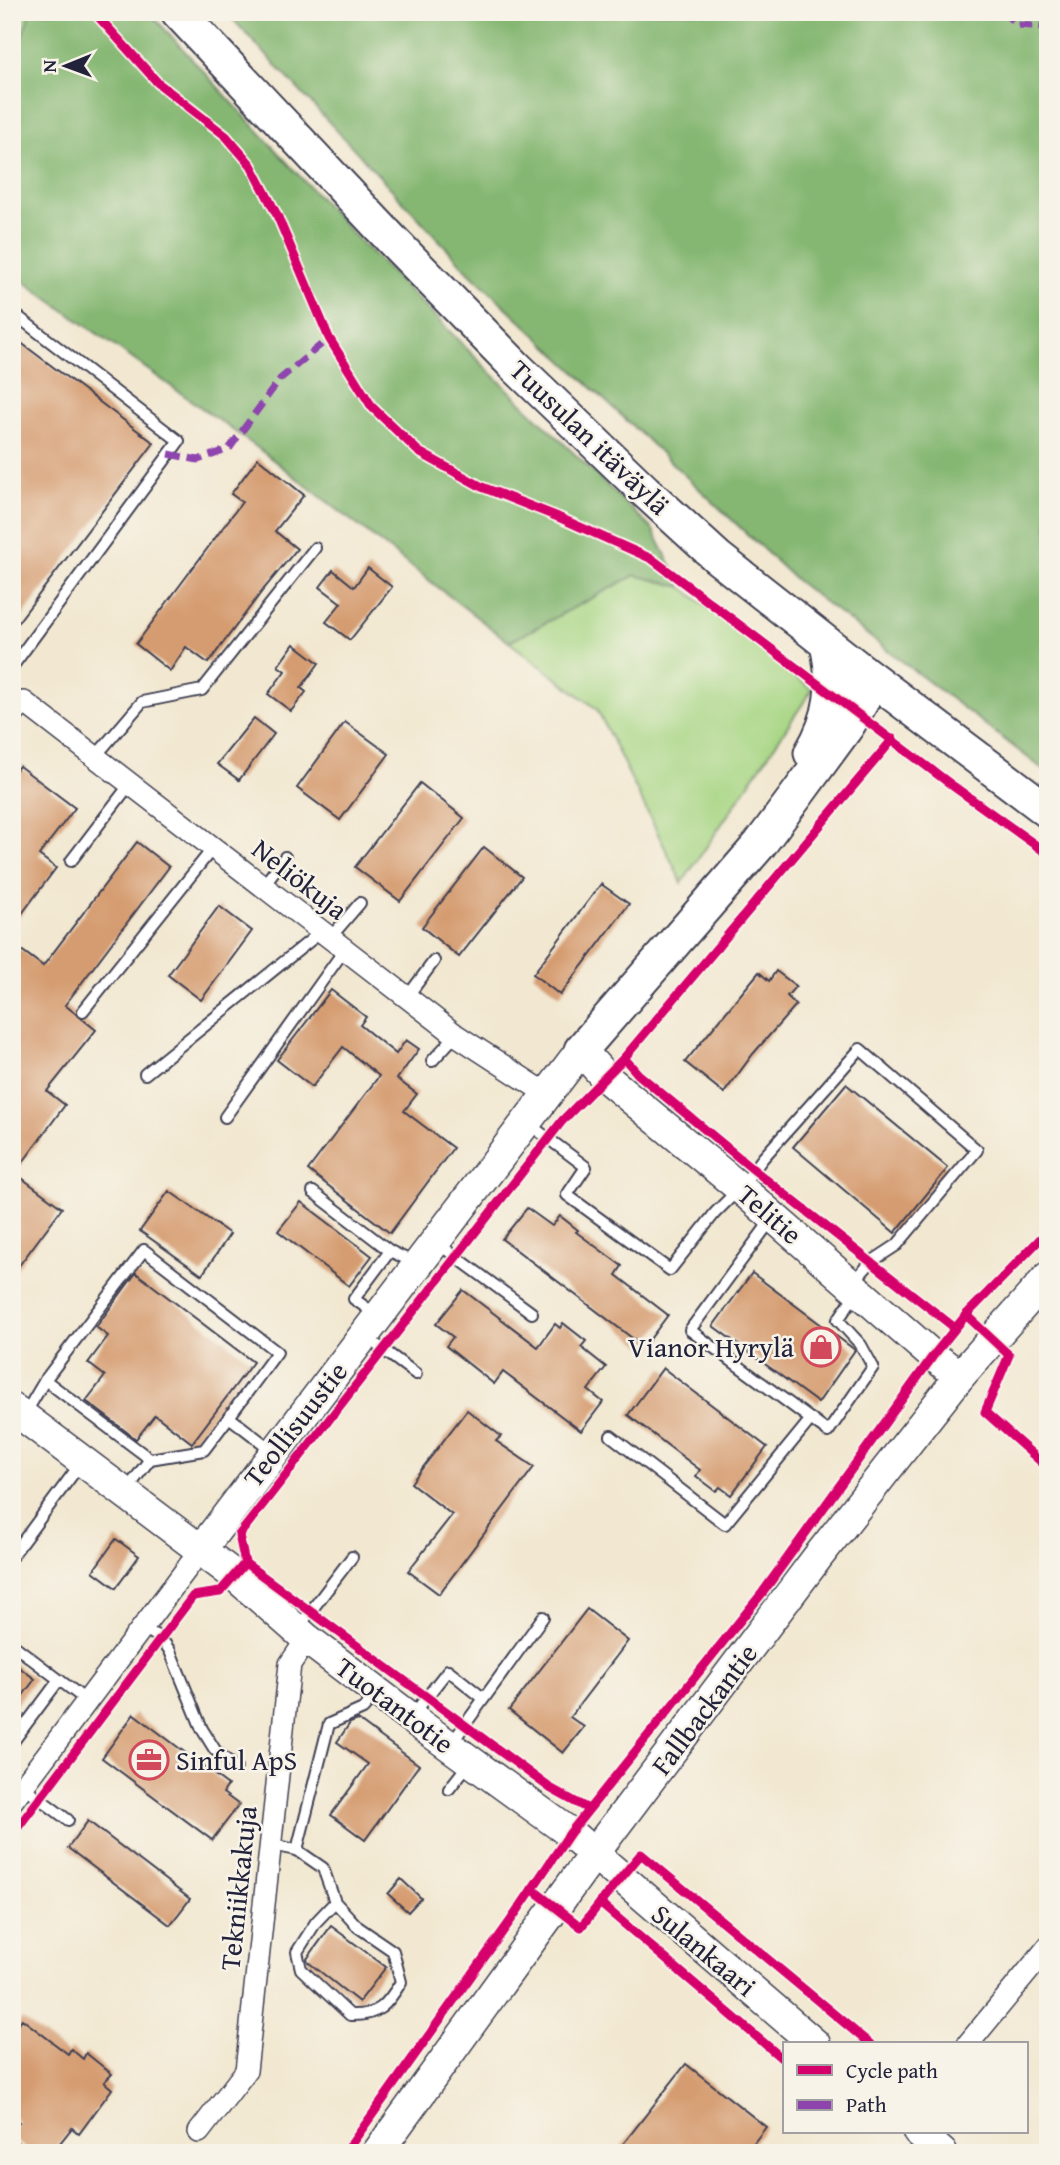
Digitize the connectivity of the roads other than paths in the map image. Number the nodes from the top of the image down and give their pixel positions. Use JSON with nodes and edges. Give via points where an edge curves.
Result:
{"nodes":[{"id":1,"x":178,"y":12,"type":"edge"},
{"id":2,"x":12,"y":312,"type":"edge"},
{"id":3,"x":315,"y":548,"type":"dead end"},
{"id":4,"x":827,"y":643,"type":"junction"},
{"id":5,"x":12,"y":667,"type":"edge"},
{"id":6,"x":862,"y":671,"type":"junction"},
{"id":7,"x":16,"y":703,"type":"edge"},
{"id":8,"x":928,"y":720,"type":"junction"},
{"id":9,"x":95,"y":757,"type":"junction"},
{"id":10,"x":130,"y":784,"type":"junction"},
{"id":11,"x":1048,"y":811,"type":"edge"},
{"id":12,"x":213,"y":848,"type":"junction"},
{"id":13,"x":285,"y":857,"type":"dead end"},
{"id":14,"x":71,"y":862,"type":"dead end"},
{"id":15,"x":732,"y":876,"type":"junction"},
{"id":16,"x":263,"y":886,"type":"junction"},
{"id":17,"x":360,"y":903,"type":"dead end"},
{"id":18,"x":332,"y":939,"type":"junction"},
{"id":19,"x":434,"y":961,"type":"dead end"},
{"id":20,"x":407,"y":997,"type":"junction"},
{"id":21,"x":82,"y":1011,"type":"dead end"},
{"id":22,"x":456,"y":1035,"type":"junction"},
{"id":23,"x":581,"y":1050,"type":"junction"},
{"id":24,"x":432,"y":1062,"type":"dead end"},
{"id":25,"x":145,"y":1074,"type":"dead end"},
{"id":26,"x":547,"y":1094,"type":"junction"},
{"id":27,"x":225,"y":1117,"type":"dead end"},
{"id":28,"x":527,"y":1122,"type":"junction"},
{"id":29,"x":740,"y":1188,"type":"junction"},
{"id":30,"x":313,"y":1192,"type":"dead end"},
{"id":31,"x":773,"y":1217,"type":"junction"},
{"id":32,"x":390,"y":1251,"type":"junction"},
{"id":33,"x":427,"y":1253,"type":"junction"},
{"id":34,"x":1048,"y":1277,"type":"edge"},
{"id":35,"x":855,"y":1288,"type":"junction"},
{"id":36,"x":532,"y":1313,"type":"dead end"},
{"id":37,"x":371,"y":1326,"type":"junction"},
{"id":38,"x":416,"y":1374,"type":"dead end"},
{"id":39,"x":960,"y":1376,"type":"junction"},
{"id":40,"x":45,"y":1380,"type":"junction"},
{"id":41,"x":18,"y":1412,"type":"edge"},
{"id":42,"x":229,"y":1417,"type":"junction"},
{"id":43,"x":811,"y":1419,"type":"junction"},
{"id":44,"x":611,"y":1436,"type":"dead end"},
{"id":45,"x":274,"y":1452,"type":"junction"},
{"id":46,"x":150,"y":1459,"type":"junction"},
{"id":47,"x":83,"y":1461,"type":"junction"},
{"id":48,"x":125,"y":1492,"type":"junction"},
{"id":49,"x":200,"y":1551,"type":"junction"},
{"id":50,"x":12,"y":1556,"type":"edge"},
{"id":51,"x":352,"y":1557,"type":"dead end"},
{"id":52,"x":543,"y":1617,"type":"dead end"},
{"id":53,"x":142,"y":1628,"type":"junction"},
{"id":54,"x":302,"y":1635,"type":"junction"},
{"id":55,"x":12,"y":1644,"type":"edge"},
{"id":56,"x":60,"y":1680,"type":"junction"},
{"id":57,"x":377,"y":1692,"type":"junction"},
{"id":58,"x":483,"y":1698,"type":"junction"},
{"id":59,"x":87,"y":1701,"type":"junction"},
{"id":60,"x":411,"y":1718,"type":"junction"},
{"id":61,"x":12,"y":1743,"type":"edge"},
{"id":62,"x":460,"y":1754,"type":"junction"},
{"id":63,"x":236,"y":1768,"type":"dead end"},
{"id":64,"x":16,"y":1788,"type":"edge"},
{"id":65,"x":449,"y":1789,"type":"dead end"},
{"id":66,"x":68,"y":1820,"type":"dead end"},
{"id":67,"x":272,"y":1845,"type":"junction"},
{"id":68,"x":297,"y":1850,"type":"junction"},
{"id":69,"x":593,"y":1855,"type":"junction"},
{"id":70,"x":335,"y":1902,"type":"junction"},
{"id":71,"x":1048,"y":1947,"type":"edge"},
{"id":72,"x":813,"y":2042,"type":"edge"},
{"id":73,"x":970,"y":2042,"type":"edge"},
{"id":74,"x":200,"y":2132,"type":"dead end"},
{"id":75,"x":920,"y":2134,"type":"edge"},
{"id":76,"x":377,"y":2153,"type":"edge"},
{"id":77,"x":942,"y":2153,"type":"edge"}],
"edges":[{"from":1,"to":4,"type":"main road","name":"Tuusulan itäväylä","via":[[514,366],[718,557]]},
{"from":2,"to":5,"type":"lane","via":[[179,441]]},
{"from":3,"to":9,"type":"lane","via":[[202,690],[142,702]]},
{"from":4,"to":6,"type":"main road","name":"Tuusulan itäväylä"},
{"from":4,"to":15,"type":"main road","via":[[833,695],[827,718],[789,790]]},
{"from":6,"to":8,"type":"main road","name":"Tuusulan itäväylä"},
{"from":6,"to":15,"type":"main road","via":[[865,692],[848,726]]},
{"from":7,"to":9,"type":"street","name":"Neliökuja"},
{"from":8,"to":11,"type":"main road","name":"Tuusulan itäväylä"},
{"from":8,"to":15,"type":"main road","via":[[887,713],[863,726],[765,847]]},
{"from":9,"to":10,"type":"street","name":"Neliökuja"},
{"from":10,"to":12,"type":"street","name":"Neliökuja"},
{"from":10,"to":14,"type":"lane"},
{"from":12,"to":16,"type":"street","name":"Neliökuja"},
{"from":12,"to":21,"type":"lane"},
{"from":13,"to":16,"type":"lane"},
{"from":15,"to":23,"type":"main road"},
{"from":16,"to":18,"type":"street","name":"Neliökuja"},
{"from":17,"to":18,"type":"lane"},
{"from":18,"to":20,"type":"street","name":"Neliökuja"},
{"from":18,"to":25,"type":"lane"},
{"from":18,"to":27,"type":"lane"},
{"from":19,"to":20,"type":"lane"},
{"from":20,"to":22,"type":"street","name":"Neliökuja"},
{"from":22,"to":24,"type":"lane"},
{"from":22,"to":26,"type":"street","name":"Neliökuja"},
{"from":23,"to":26,"type":"street","name":"Teollisuustie"},
{"from":23,"to":29,"type":"street","name":"Telitie","via":[[605,1077]]},
{"from":26,"to":28,"type":"street","name":"Teollisuustie"},
{"from":28,"to":29,"type":"lane","via":[[586,1167],[567,1195],[670,1270]]},
{"from":28,"to":33,"type":"street","name":"Teollisuustie"},
{"from":29,"to":31,"type":"street","name":"Telitie"},
{"from":29,"to":35,"type":"lane","via":[[860,1049],[976,1150],[897,1245],[871,1262]]},
{"from":30,"to":32,"type":"lane"},
{"from":31,"to":35,"type":"street","name":"Telitie"},
{"from":31,"to":43,"type":"lane","via":[[690,1330]]},
{"from":32,"to":33,"type":"lane"},
{"from":32,"to":37,"type":"lane","via":[[354,1300]]},
{"from":33,"to":36,"type":"lane"},
{"from":33,"to":37,"type":"street","name":"Teollisuustie"},
{"from":34,"to":39,"type":"street","name":"Fallbackantie"},
{"from":35,"to":39,"type":"street","name":"Telitie"},
{"from":35,"to":43,"type":"lane","via":[[838,1320],[861,1345],[873,1367],[828,1432]]},
{"from":37,"to":38,"type":"lane"},
{"from":37,"to":45,"type":"street","name":"Teollisuustie"},
{"from":39,"to":69,"type":"street","name":"Fallbackantie"},
{"from":40,"to":41,"type":"lane"},
{"from":40,"to":42,"type":"lane","via":[[144,1250],[277,1352]]},
{"from":40,"to":46,"type":"lane"},
{"from":41,"to":47,"type":"street","name":"Tuotantotie"},
{"from":42,"to":45,"type":"lane"},
{"from":42,"to":46,"type":"lane","via":[[204,1450]]},
{"from":43,"to":44,"type":"lane","via":[[725,1524]]},
{"from":45,"to":49,"type":"street","name":"Teollisuustie"},
{"from":46,"to":48,"type":"lane"},
{"from":47,"to":48,"type":"street","name":"Tuotantotie"},
{"from":47,"to":50,"type":"lane"},
{"from":48,"to":49,"type":"street","name":"Tuotantotie"},
{"from":49,"to":53,"type":"street","name":"Teollisuustie"},
{"from":49,"to":54,"type":"street","name":"Tuotantotie"},
{"from":51,"to":54,"type":"lane"},
{"from":52,"to":58,"type":"lane"},
{"from":53,"to":59,"type":"street","name":"Teollisuustie"},
{"from":53,"to":63,"type":"lane","via":[[161,1638],[170,1651],[202,1729],[215,1750]]},
{"from":54,"to":57,"type":"street","name":"Tuotantotie"},
{"from":54,"to":67,"type":"street","name":"Tekniikkakuja","via":[[290,1664]]},
{"from":55,"to":56,"type":"lane"},
{"from":56,"to":59,"type":"lane"},
{"from":56,"to":61,"type":"lane"},
{"from":57,"to":60,"type":"street","name":"Tuotantotie"},
{"from":57,"to":68,"type":"lane","via":[[363,1709],[329,1724]]},
{"from":58,"to":60,"type":"lane","via":[[448,1670]]},
{"from":58,"to":62,"type":"lane"},
{"from":59,"to":64,"type":"street","name":"Teollisuustie"},
{"from":60,"to":62,"type":"street","name":"Tuotantotie"},
{"from":62,"to":65,"type":"lane"},
{"from":62,"to":69,"type":"street","name":"Tuotantotie","via":[[570,1833]]},
{"from":64,"to":66,"type":"lane"},
{"from":67,"to":68,"type":"lane"},
{"from":67,"to":74,"type":"street","name":"Tekniikkakuja","via":[[246,2071]]},
{"from":68,"to":70,"type":"lane","via":[[323,1868]]},
{"from":69,"to":72,"type":"street","name":"Sulankaari"},
{"from":69,"to":76,"type":"street","name":"Fallbackantie"},
{"from":70,"to":70,"type":"lane","via":[[358,1927],[393,1951],[401,1982],[387,2006],[350,2015],[302,1969],[297,1952]]},
{"from":71,"to":73,"type":"street"},
{"from":75,"to":77,"type":"street"}]}
